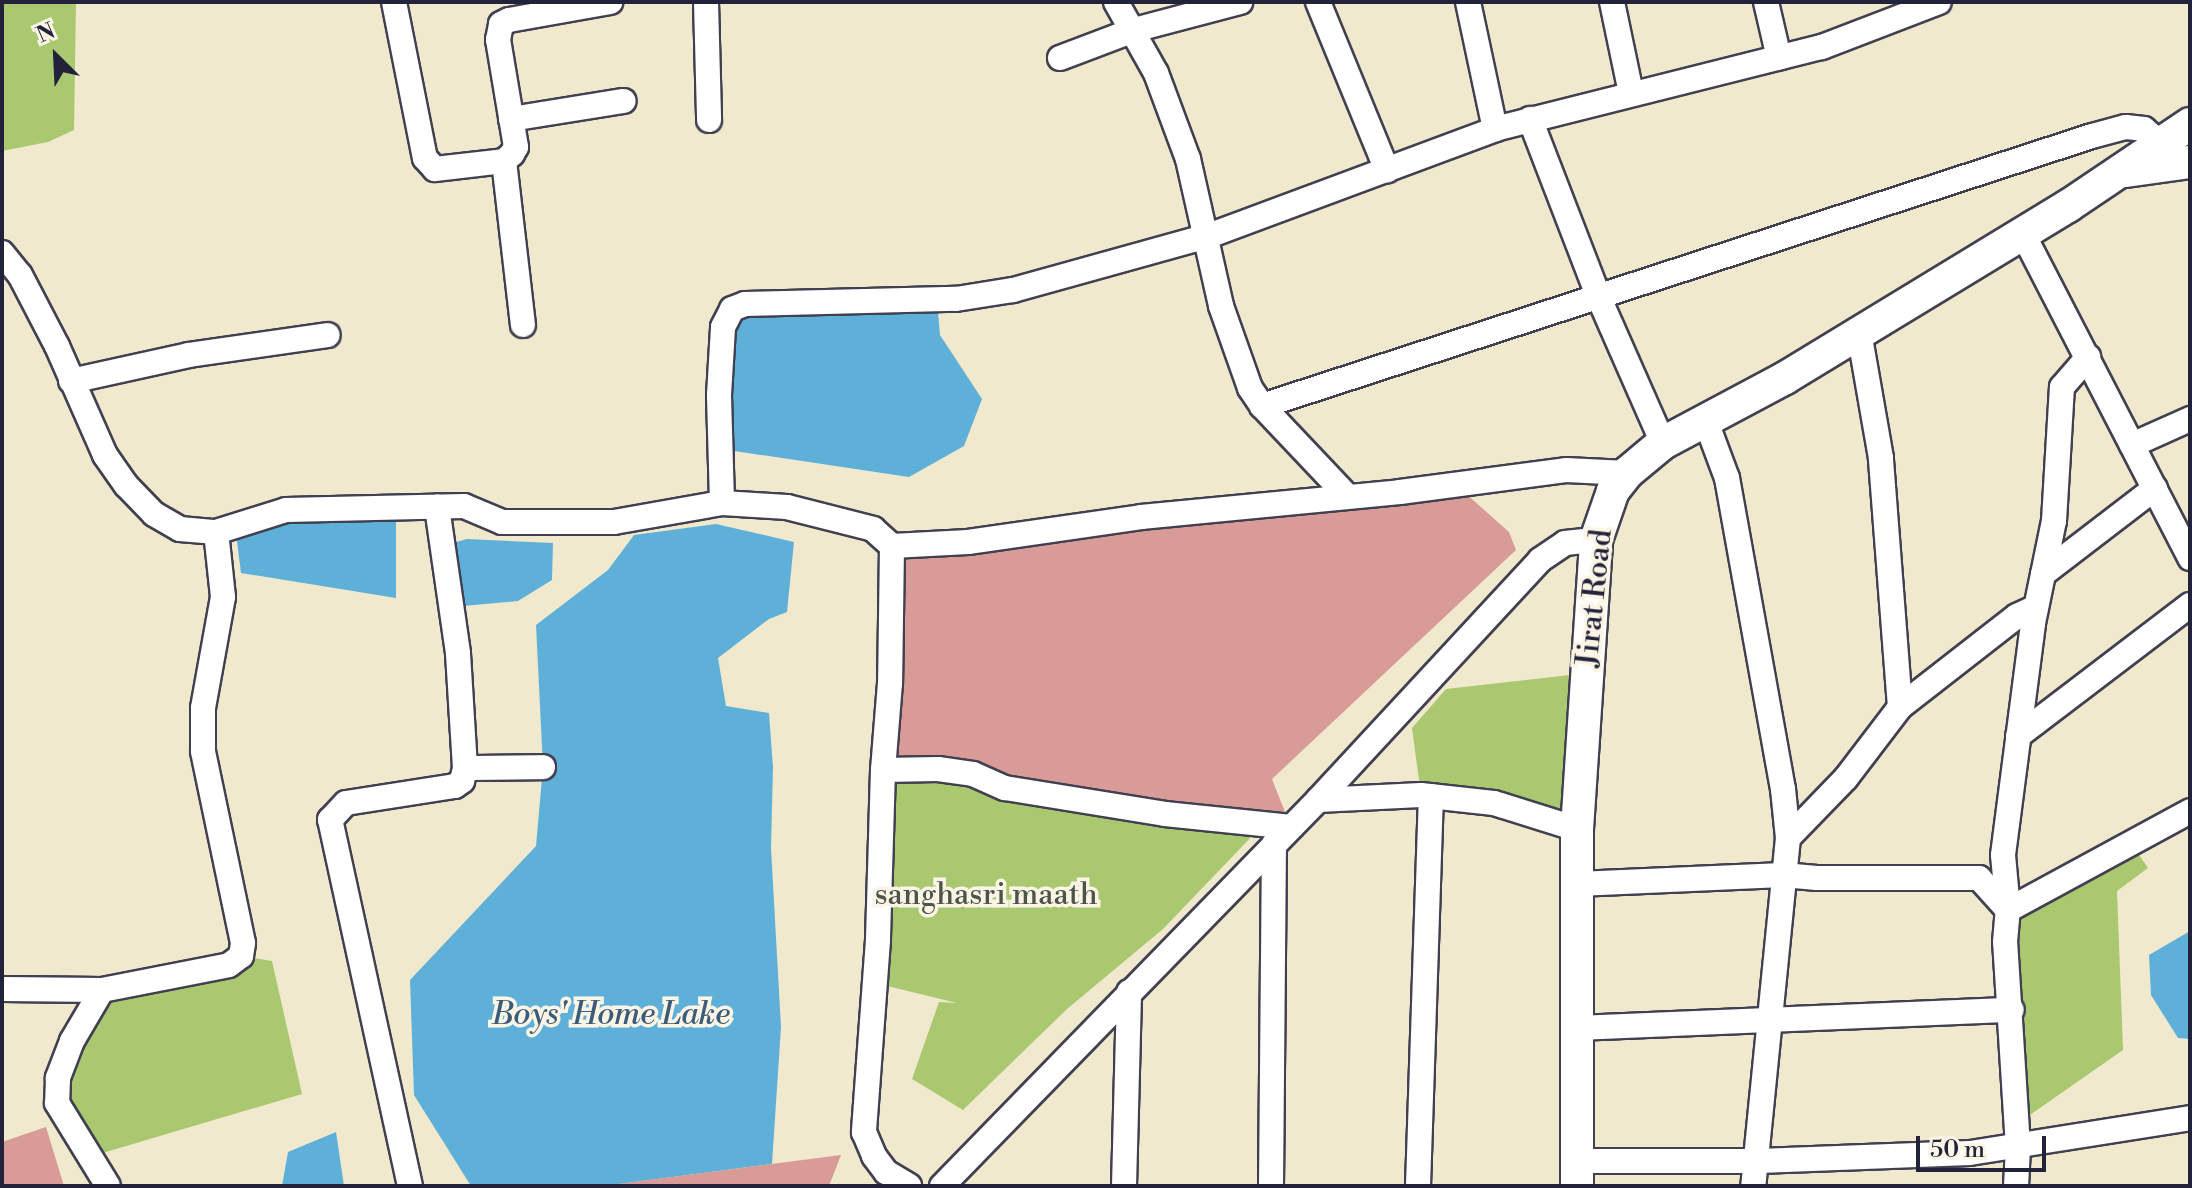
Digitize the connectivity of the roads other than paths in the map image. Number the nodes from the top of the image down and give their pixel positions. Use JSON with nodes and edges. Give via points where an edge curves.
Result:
{"nodes":[{"id":1,"x":394,"y":2,"type":"edge"},
{"id":2,"x":610,"y":2,"type":"edge"},
{"id":3,"x":706,"y":2,"type":"edge"},
{"id":4,"x":1116,"y":2,"type":"edge"},
{"id":5,"x":1240,"y":2,"type":"edge"},
{"id":6,"x":1318,"y":2,"type":"edge"},
{"id":7,"x":1468,"y":2,"type":"edge"},
{"id":8,"x":1612,"y":2,"type":"edge"},
{"id":9,"x":1766,"y":2,"type":"edge"},
{"id":10,"x":1939,"y":2,"type":"edge"},
{"id":11,"x":1134,"y":30,"type":"junction"},
{"id":12,"x":1060,"y":58,"type":"dead end"},
{"id":13,"x":1779,"y":58,"type":"junction"},
{"id":14,"x":1631,"y":93,"type":"junction"},
{"id":15,"x":624,"y":101,"type":"dead end"},
{"id":16,"x":511,"y":119,"type":"junction"},
{"id":17,"x":1530,"y":119,"type":"junction"},
{"id":18,"x":709,"y":120,"type":"dead end"},
{"id":19,"x":2190,"y":124,"type":"edge"},
{"id":20,"x":1495,"y":129,"type":"junction"},
{"id":21,"x":2160,"y":143,"type":"junction"},
{"id":22,"x":504,"y":161,"type":"junction"},
{"id":23,"x":2190,"y":162,"type":"edge"},
{"id":24,"x":1387,"y":170,"type":"junction"},
{"id":25,"x":2119,"y":172,"type":"junction"},
{"id":26,"x":2022,"y":232,"type":"junction"},
{"id":27,"x":1208,"y":236,"type":"junction"},
{"id":28,"x":2,"y":253,"type":"edge"},
{"id":29,"x":1599,"y":298,"type":"junction"},
{"id":30,"x":523,"y":325,"type":"dead end"},
{"id":31,"x":1859,"y":332,"type":"junction"},
{"id":32,"x":328,"y":335,"type":"dead end"},
{"id":33,"x":2088,"y":357,"type":"junction"},
{"id":34,"x":71,"y":381,"type":"junction"},
{"id":35,"x":1262,"y":406,"type":"junction"},
{"id":36,"x":1705,"y":419,"type":"junction"},
{"id":37,"x":2190,"y":419,"type":"edge"},
{"id":38,"x":1663,"y":443,"type":"junction"},
{"id":39,"x":2132,"y":445,"type":"junction"},
{"id":40,"x":1627,"y":473,"type":"junction"},
{"id":41,"x":2155,"y":488,"type":"junction"},
{"id":42,"x":1347,"y":496,"type":"junction"},
{"id":43,"x":722,"y":503,"type":"junction"},
{"id":44,"x":437,"y":507,"type":"junction"},
{"id":45,"x":216,"y":532,"type":"junction"},
{"id":46,"x":1596,"y":540,"type":"junction"},
{"id":47,"x":892,"y":546,"type":"junction"},
{"id":48,"x":2190,"y":558,"type":"edge"},
{"id":49,"x":2043,"y":574,"type":"junction"},
{"id":50,"x":2190,"y":605,"type":"edge"},
{"id":51,"x":2036,"y":607,"type":"junction"},
{"id":52,"x":1900,"y":707,"type":"junction"},
{"id":53,"x":2018,"y":736,"type":"junction"},
{"id":54,"x":543,"y":767,"type":"dead end"},
{"id":55,"x":465,"y":768,"type":"junction"},
{"id":56,"x":883,"y":770,"type":"junction"},
{"id":57,"x":1431,"y":796,"type":"junction"},
{"id":58,"x":1318,"y":800,"type":"junction"},
{"id":59,"x":2190,"y":811,"type":"edge"},
{"id":60,"x":1577,"y":829,"type":"junction"},
{"id":61,"x":1283,"y":835,"type":"junction"},
{"id":62,"x":1788,"y":838,"type":"junction"},
{"id":63,"x":1783,"y":875,"type":"junction"},
{"id":64,"x":1577,"y":884,"type":"junction"},
{"id":65,"x":2008,"y":910,"type":"junction"},
{"id":66,"x":2,"y":989,"type":"edge"},
{"id":67,"x":102,"y":990,"type":"junction"},
{"id":68,"x":1129,"y":992,"type":"junction"},
{"id":69,"x":2012,"y":1010,"type":"junction"},
{"id":70,"x":1768,"y":1020,"type":"junction"},
{"id":71,"x":1577,"y":1028,"type":"junction"},
{"id":72,"x":2190,"y":1118,"type":"edge"},
{"id":73,"x":2018,"y":1147,"type":"junction"},
{"id":74,"x":1759,"y":1161,"type":"junction"},
{"id":75,"x":1577,"y":1174,"type":"edge"},
{"id":76,"x":108,"y":1186,"type":"edge"},
{"id":77,"x":410,"y":1186,"type":"edge"},
{"id":78,"x":909,"y":1186,"type":"edge"},
{"id":79,"x":942,"y":1186,"type":"edge"},
{"id":80,"x":1124,"y":1186,"type":"edge"},
{"id":81,"x":1271,"y":1186,"type":"edge"},
{"id":82,"x":1418,"y":1186,"type":"edge"},
{"id":83,"x":1753,"y":1186,"type":"edge"},
{"id":84,"x":2016,"y":1186,"type":"edge"}],
"edges":[{"from":1,"to":22,"type":"street","via":[[429,165],[435,169]]},
{"from":2,"to":16,"type":"street","via":[[501,24],[498,40]]},
{"from":3,"to":18,"type":"street"},
{"from":4,"to":11,"type":"street"},
{"from":5,"to":11,"type":"street"},
{"from":6,"to":24,"type":"street"},
{"from":7,"to":20,"type":"street"},
{"from":8,"to":14,"type":"street"},
{"from":9,"to":13,"type":"street"},
{"from":10,"to":13,"type":"street","via":[[1855,36]]},
{"from":11,"to":12,"type":"street"},
{"from":11,"to":27,"type":"street","via":[[1188,159]]},
{"from":13,"to":14,"type":"street"},
{"from":14,"to":17,"type":"street"},
{"from":15,"to":16,"type":"street"},
{"from":16,"to":22,"type":"street","via":[[516,147]]},
{"from":17,"to":20,"type":"street"},
{"from":17,"to":29,"type":"street"},
{"from":19,"to":21,"type":"main road"},
{"from":20,"to":24,"type":"street"},
{"from":21,"to":25,"type":"main road"},
{"from":21,"to":29,"type":"street","via":[[2144,129],[2126,127],[2092,136]]},
{"from":22,"to":30,"type":"street"},
{"from":23,"to":25,"type":"main road","name":"Jirat Road"},
{"from":24,"to":27,"type":"street"},
{"from":25,"to":26,"type":"main road","name":"Jirat Road"},
{"from":26,"to":31,"type":"main road","name":"Jirat Road"},
{"from":26,"to":33,"type":"street"},
{"from":27,"to":35,"type":"street","via":[[1221,306],[1250,388]]},
{"from":27,"to":43,"type":"street","via":[[984,297],[745,304],[732,309],[723,327],[719,395]]},
{"from":28,"to":34,"type":"street","via":[[20,275]]},
{"from":29,"to":35,"type":"street"},
{"from":29,"to":38,"type":"street"},
{"from":31,"to":36,"type":"main road","name":"Jirat Road"},
{"from":31,"to":52,"type":"street","via":[[1881,458]]},
{"from":32,"to":34,"type":"street","via":[[189,355]]},
{"from":33,"to":39,"type":"street"},
{"from":33,"to":49,"type":"street","via":[[2062,387],[2054,521]]},
{"from":34,"to":45,"type":"street","via":[[105,455],[126,485],[154,514],[180,529]]},
{"from":35,"to":42,"type":"street"},
{"from":36,"to":38,"type":"main road","name":"Jirat Road"},
{"from":36,"to":62,"type":"street","via":[[1727,478]]},
{"from":37,"to":39,"type":"street"},
{"from":38,"to":40,"type":"main road","name":"Jirat Road"},
{"from":39,"to":41,"type":"street"},
{"from":40,"to":42,"type":"street","via":[[1566,470]]},
{"from":40,"to":46,"type":"main road","name":"Jirat Road","via":[[1605,508]]},
{"from":41,"to":48,"type":"street"},
{"from":41,"to":49,"type":"street"},
{"from":42,"to":47,"type":"street","via":[[968,542]]},
{"from":43,"to":44,"type":"street","via":[[614,522],[502,522],[464,506]]},
{"from":43,"to":47,"type":"street","via":[[787,507],[873,529]]},
{"from":44,"to":45,"type":"street","via":[[286,510]]},
{"from":44,"to":55,"type":"street","via":[[458,653]]},
{"from":45,"to":67,"type":"street","via":[[223,597],[203,708],[203,751],[243,943],[241,956],[229,965]]},
{"from":46,"to":58,"type":"street","via":[[1565,543],[1540,560]]},
{"from":46,"to":60,"type":"main road","name":"Jirat Road"},
{"from":47,"to":56,"type":"street"},
{"from":49,"to":51,"type":"street"},
{"from":50,"to":53,"type":"street"},
{"from":51,"to":52,"type":"street","via":[[2017,616]]},
{"from":51,"to":53,"type":"street"},
{"from":52,"to":62,"type":"street","via":[[1846,778]]},
{"from":53,"to":65,"type":"street","via":[[2003,855]]},
{"from":54,"to":55,"type":"street"},
{"from":55,"to":77,"type":"street","via":[[455,786],[346,803],[330,820]]},
{"from":56,"to":61,"type":"street","via":[[973,774],[1005,788]]},
{"from":56,"to":78,"type":"street","via":[[864,1132],[886,1172]]},
{"from":57,"to":58,"type":"street"},
{"from":57,"to":60,"type":"street","via":[[1494,803]]},
{"from":57,"to":82,"type":"street"},
{"from":58,"to":61,"type":"street"},
{"from":59,"to":65,"type":"street"},
{"from":60,"to":64,"type":"main road","name":"Jirat Road"},
{"from":61,"to":68,"type":"street"},
{"from":61,"to":81,"type":"street"},
{"from":62,"to":63,"type":"street"},
{"from":63,"to":64,"type":"street"},
{"from":63,"to":65,"type":"street","via":[[1979,878]]},
{"from":63,"to":70,"type":"street"},
{"from":64,"to":71,"type":"main road","name":"Jirat Road"},
{"from":65,"to":69,"type":"street","via":[[2005,942]]},
{"from":66,"to":67,"type":"street"},
{"from":67,"to":76,"type":"street","via":[[67,1054],[58,1078],[57,1103]]},
{"from":68,"to":79,"type":"street"},
{"from":68,"to":80,"type":"street"},
{"from":69,"to":70,"type":"street"},
{"from":69,"to":73,"type":"street"},
{"from":70,"to":71,"type":"street"},
{"from":70,"to":74,"type":"street"},
{"from":71,"to":75,"type":"main road","name":"Jirat Road"},
{"from":72,"to":73,"type":"street"},
{"from":73,"to":74,"type":"street"},
{"from":73,"to":84,"type":"street"},
{"from":74,"to":75,"type":"street"},
{"from":74,"to":83,"type":"street"}]}
